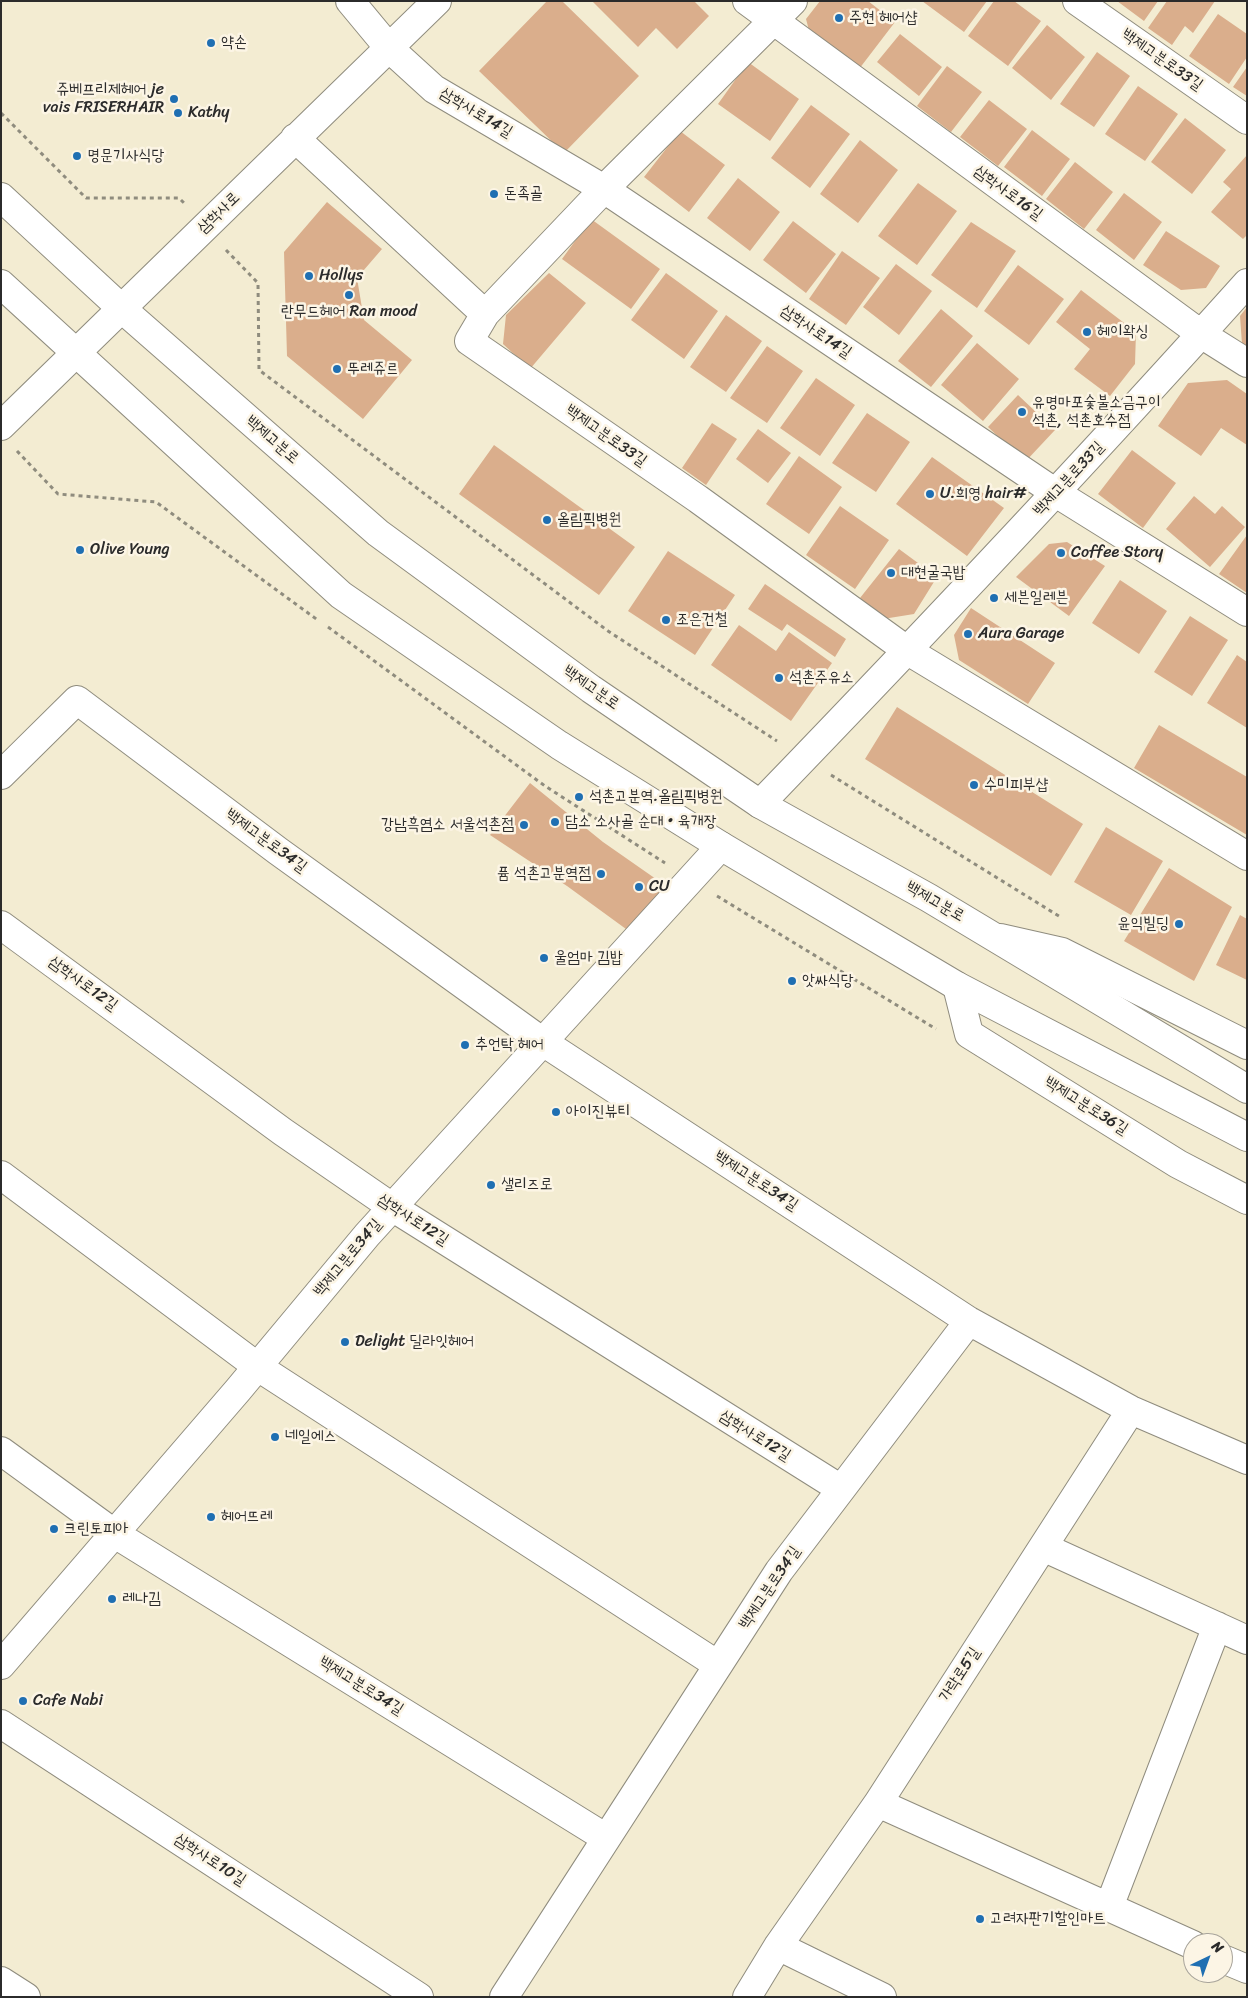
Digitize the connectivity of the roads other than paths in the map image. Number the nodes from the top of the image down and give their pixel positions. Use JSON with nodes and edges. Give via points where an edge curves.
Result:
{"nodes":[{"id":1,"x":350,"y":1,"type":"edge"},
{"id":2,"x":437,"y":1,"type":"edge"},
{"id":3,"x":747,"y":1,"type":"edge"},
{"id":4,"x":793,"y":1,"type":"edge"},
{"id":5,"x":1077,"y":1,"type":"edge"},
{"id":6,"x":772,"y":21,"type":"junction"},
{"id":7,"x":389,"y":48,"type":"junction"},
{"id":8,"x":1247,"y":120,"type":"edge"},
{"id":9,"x":296,"y":138,"type":"junction"},
{"id":10,"x":604,"y":190,"type":"junction"},
{"id":11,"x":1,"y":197,"type":"edge"},
{"id":12,"x":1247,"y":283,"type":"edge"},
{"id":13,"x":1,"y":284,"type":"edge"},
{"id":14,"x":121,"y":308,"type":"junction"},
{"id":15,"x":485,"y":314,"type":"junction"},
{"id":16,"x":1201,"y":334,"type":"junction"},
{"id":17,"x":75,"y":352,"type":"junction"},
{"id":18,"x":1247,"y":363,"type":"edge"},
{"id":19,"x":8,"y":437,"type":"edge"},
{"id":20,"x":1056,"y":494,"type":"junction"},
{"id":21,"x":1247,"y":612,"type":"edge"},
{"id":22,"x":908,"y":651,"type":"junction"},
{"id":23,"x":1,"y":775,"type":"edge"},
{"id":24,"x":760,"y":804,"type":"junction"},
{"id":25,"x":721,"y":846,"type":"junction"},
{"id":26,"x":1247,"y":856,"type":"edge"},
{"id":27,"x":1,"y":925,"type":"edge"},
{"id":28,"x":992,"y":936,"type":"junction"},
{"id":29,"x":957,"y":986,"type":"junction"},
{"id":30,"x":543,"y":1042,"type":"junction"},
{"id":31,"x":1247,"y":1045,"type":"edge"},
{"id":32,"x":1247,"y":1089,"type":"edge"},
{"id":33,"x":1247,"y":1137,"type":"edge"},
{"id":34,"x":1,"y":1175,"type":"edge"},
{"id":35,"x":1247,"y":1200,"type":"edge"},
{"id":36,"x":392,"y":1208,"type":"junction"},
{"id":37,"x":969,"y":1321,"type":"junction"},
{"id":38,"x":258,"y":1367,"type":"junction"},
{"id":39,"x":1131,"y":1410,"type":"junction"},
{"id":40,"x":1,"y":1451,"type":"edge"},
{"id":41,"x":1247,"y":1460,"type":"edge"},
{"id":42,"x":841,"y":1490,"type":"junction"},
{"id":43,"x":115,"y":1534,"type":"junction"},
{"id":44,"x":1043,"y":1547,"type":"junction"},
{"id":45,"x":1217,"y":1626,"type":"junction"},
{"id":46,"x":1247,"y":1640,"type":"edge"},
{"id":47,"x":1,"y":1665,"type":"edge"},
{"id":48,"x":718,"y":1665,"type":"junction"},
{"id":49,"x":1,"y":1724,"type":"edge"},
{"id":50,"x":878,"y":1803,"type":"junction"},
{"id":51,"x":606,"y":1838,"type":"junction"},
{"id":52,"x":1109,"y":1907,"type":"junction"},
{"id":53,"x":1183,"y":1940,"type":"edge"},
{"id":54,"x":778,"y":1946,"type":"junction"},
{"id":55,"x":1233,"y":1964,"type":"edge"},
{"id":56,"x":1247,"y":1970,"type":"edge"},
{"id":57,"x":1,"y":1981,"type":"edge"},
{"id":58,"x":26,"y":1997,"type":"edge"},
{"id":59,"x":419,"y":1997,"type":"edge"},
{"id":60,"x":504,"y":1997,"type":"edge"},
{"id":61,"x":747,"y":1997,"type":"edge"},
{"id":62,"x":882,"y":1997,"type":"edge"}],
"edges":[{"from":1,"to":7,"type":"street","name":"삼학사로14길"},
{"from":2,"to":7,"type":"street","name":"삼학사로"},
{"from":3,"to":6,"type":"street","name":"삼학사로16길"},
{"from":4,"to":6,"type":"street"},
{"from":5,"to":8,"type":"street","name":"백제고분로33길"},
{"from":6,"to":10,"type":"street"},
{"from":6,"to":16,"type":"street","name":"삼학사로16길"},
{"from":7,"to":9,"type":"street","name":"삼학사로"},
{"from":7,"to":10,"type":"street","name":"삼학사로14길","via":[[434,89]]},
{"from":9,"to":14,"type":"street","name":"삼학사로"},
{"from":9,"to":15,"type":"street"},
{"from":10,"to":15,"type":"street","name":"백제고분로33길"},
{"from":10,"to":20,"type":"street","name":"삼학사로14길"},
{"from":11,"to":14,"type":"street","name":"백제고분로"},
{"from":12,"to":16,"type":"street","name":"백제고분로33길"},
{"from":13,"to":17,"type":"street"},
{"from":14,"to":17,"type":"street","name":"삼학사로"},
{"from":14,"to":24,"type":"street","name":"백제고분로","via":[[378,533],[591,689]]},
{"from":15,"to":22,"type":"street","name":"백제고분로33길","via":[[468,341],[698,499]]},
{"from":16,"to":18,"type":"street","name":"삼학사로16길"},
{"from":16,"to":20,"type":"street","name":"백제고분로33길"},
{"from":17,"to":19,"type":"street","name":"삼학사로"},
{"from":17,"to":25,"type":"street","via":[[341,595],[559,745]]},
{"from":20,"to":21,"type":"street","name":"삼학사로14길"},
{"from":20,"to":22,"type":"street","name":"백제고분로33길"},
{"from":22,"to":24,"type":"street","name":"백제고분로33길"},
{"from":22,"to":26,"type":"street","name":"백제고분로33길"},
{"from":23,"to":30,"type":"street","name":"백제고분로34길","via":[[77,700],[278,851]]},
{"from":24,"to":28,"type":"street","name":"백제고분로"},
{"from":25,"to":29,"type":"street"},
{"from":25,"to":30,"type":"street","name":"백제고분로34길"},
{"from":27,"to":36,"type":"street","name":"삼학사로12길"},
{"from":28,"to":31,"type":"street","via":[[1062,952]]},
{"from":28,"to":32,"type":"street","name":"백제고분로"},
{"from":29,"to":33,"type":"street"},
{"from":29,"to":35,"type":"street","name":"백제고분로36길","via":[[969,1034],[1178,1164]]},
{"from":30,"to":36,"type":"street","name":"백제고분로34길"},
{"from":30,"to":37,"type":"street","name":"백제고분로34길"},
{"from":34,"to":38,"type":"street"},
{"from":36,"to":38,"type":"street","name":"백제고분로34길"},
{"from":36,"to":42,"type":"street","name":"삼학사로12길"},
{"from":37,"to":39,"type":"street","name":"백제고분로34길"},
{"from":37,"to":42,"type":"street","name":"백제고분로34길"},
{"from":38,"to":43,"type":"street","name":"백제고분로34길"},
{"from":38,"to":48,"type":"street"},
{"from":39,"to":41,"type":"street"},
{"from":39,"to":44,"type":"street","name":"가락로5길"},
{"from":40,"to":43,"type":"street","name":"백제고분로34길"},
{"from":42,"to":48,"type":"street","name":"백제고분로34길","via":[[779,1571]]},
{"from":43,"to":47,"type":"street","name":"백제고분로34길"},
{"from":43,"to":51,"type":"street","name":"백제고분로34길"},
{"from":44,"to":45,"type":"street"},
{"from":44,"to":50,"type":"street","name":"가락로5길"},
{"from":45,"to":46,"type":"street"},
{"from":45,"to":52,"type":"street"},
{"from":48,"to":51,"type":"street","name":"백제고분로34길"},
{"from":49,"to":59,"type":"street","name":"삼학사로10길"},
{"from":50,"to":52,"type":"street"},
{"from":50,"to":54,"type":"street","name":"가락로5길"},
{"from":51,"to":60,"type":"street","name":"백제고분로34길"},
{"from":52,"to":53,"type":"street"},
{"from":54,"to":61,"type":"street","name":"가락로5길"},
{"from":54,"to":62,"type":"street"},
{"from":55,"to":56,"type":"street"},
{"from":57,"to":58,"type":"street"}]}
